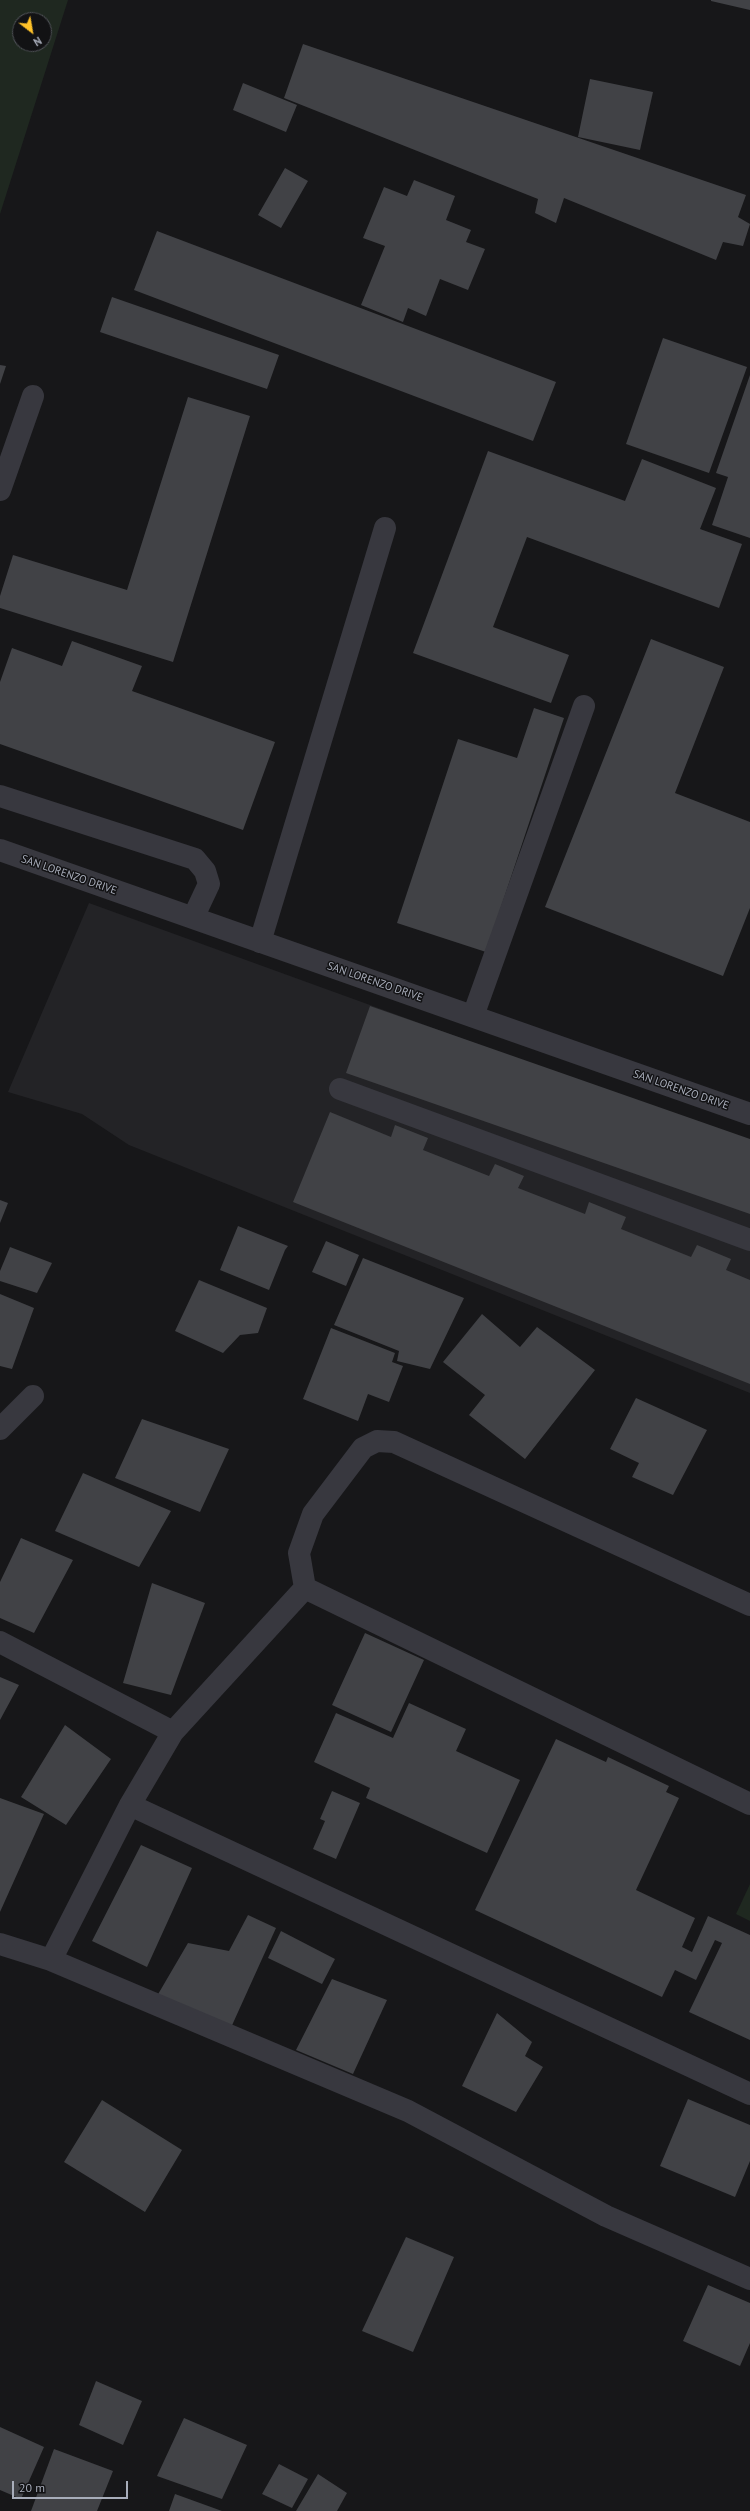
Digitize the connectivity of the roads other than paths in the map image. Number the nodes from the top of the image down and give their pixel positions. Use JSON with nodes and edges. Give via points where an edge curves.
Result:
{"nodes":[{"id":1,"x":33,"y":396,"type":"dead end"},
{"id":2,"x":0,"y":490,"type":"edge"},
{"id":3,"x":385,"y":528,"type":"dead end"},
{"id":4,"x":584,"y":706,"type":"dead end"},
{"id":5,"x":0,"y":796,"type":"edge"},
{"id":6,"x":0,"y":850,"type":"edge"},
{"id":7,"x":193,"y":918,"type":"junction"},
{"id":8,"x":260,"y":942,"type":"junction"},
{"id":9,"x":473,"y":1016,"type":"junction"},
{"id":10,"x":340,"y":1089,"type":"dead end"},
{"id":11,"x":750,"y":1114,"type":"edge"},
{"id":12,"x":750,"y":1240,"type":"edge"},
{"id":13,"x":32,"y":1396,"type":"dead end"},
{"id":14,"x":0,"y":1429,"type":"edge"},
{"id":15,"x":305,"y":1588,"type":"junction"},
{"id":16,"x":750,"y":1605,"type":"edge"},
{"id":17,"x":0,"y":1642,"type":"edge"},
{"id":18,"x":173,"y":1732,"type":"junction"},
{"id":19,"x":750,"y":1804,"type":"edge"},
{"id":20,"x":130,"y":1805,"type":"junction"},
{"id":21,"x":0,"y":1944,"type":"edge"},
{"id":22,"x":51,"y":1960,"type":"junction"},
{"id":23,"x":750,"y":2094,"type":"edge"},
{"id":24,"x":750,"y":2279,"type":"edge"}],
"edges":[{"from":1,"to":2,"type":"street"},
{"from":3,"to":8,"type":"street"},
{"from":4,"to":9,"type":"street"},
{"from":5,"to":7,"type":"street","via":[[195,859],[205,871],[209,884]]},
{"from":6,"to":7,"type":"street","name":"SAN LORENZO DRIVE"},
{"from":7,"to":8,"type":"street","name":"SAN LORENZO DRIVE"},
{"from":8,"to":9,"type":"street","name":"SAN LORENZO DRIVE"},
{"from":9,"to":11,"type":"street","name":"SAN LORENZO DRIVE"},
{"from":10,"to":12,"type":"street"},
{"from":13,"to":14,"type":"street"},
{"from":15,"to":16,"type":"street","via":[[299,1553],[313,1514],[363,1448],[377,1441],[394,1442]]},
{"from":15,"to":18,"type":"street"},
{"from":15,"to":19,"type":"street"},
{"from":17,"to":18,"type":"street"},
{"from":18,"to":20,"type":"street"},
{"from":20,"to":22,"type":"street"},
{"from":20,"to":23,"type":"street"},
{"from":21,"to":22,"type":"street"},
{"from":22,"to":24,"type":"street","via":[[408,2111],[606,2216]]}]}
